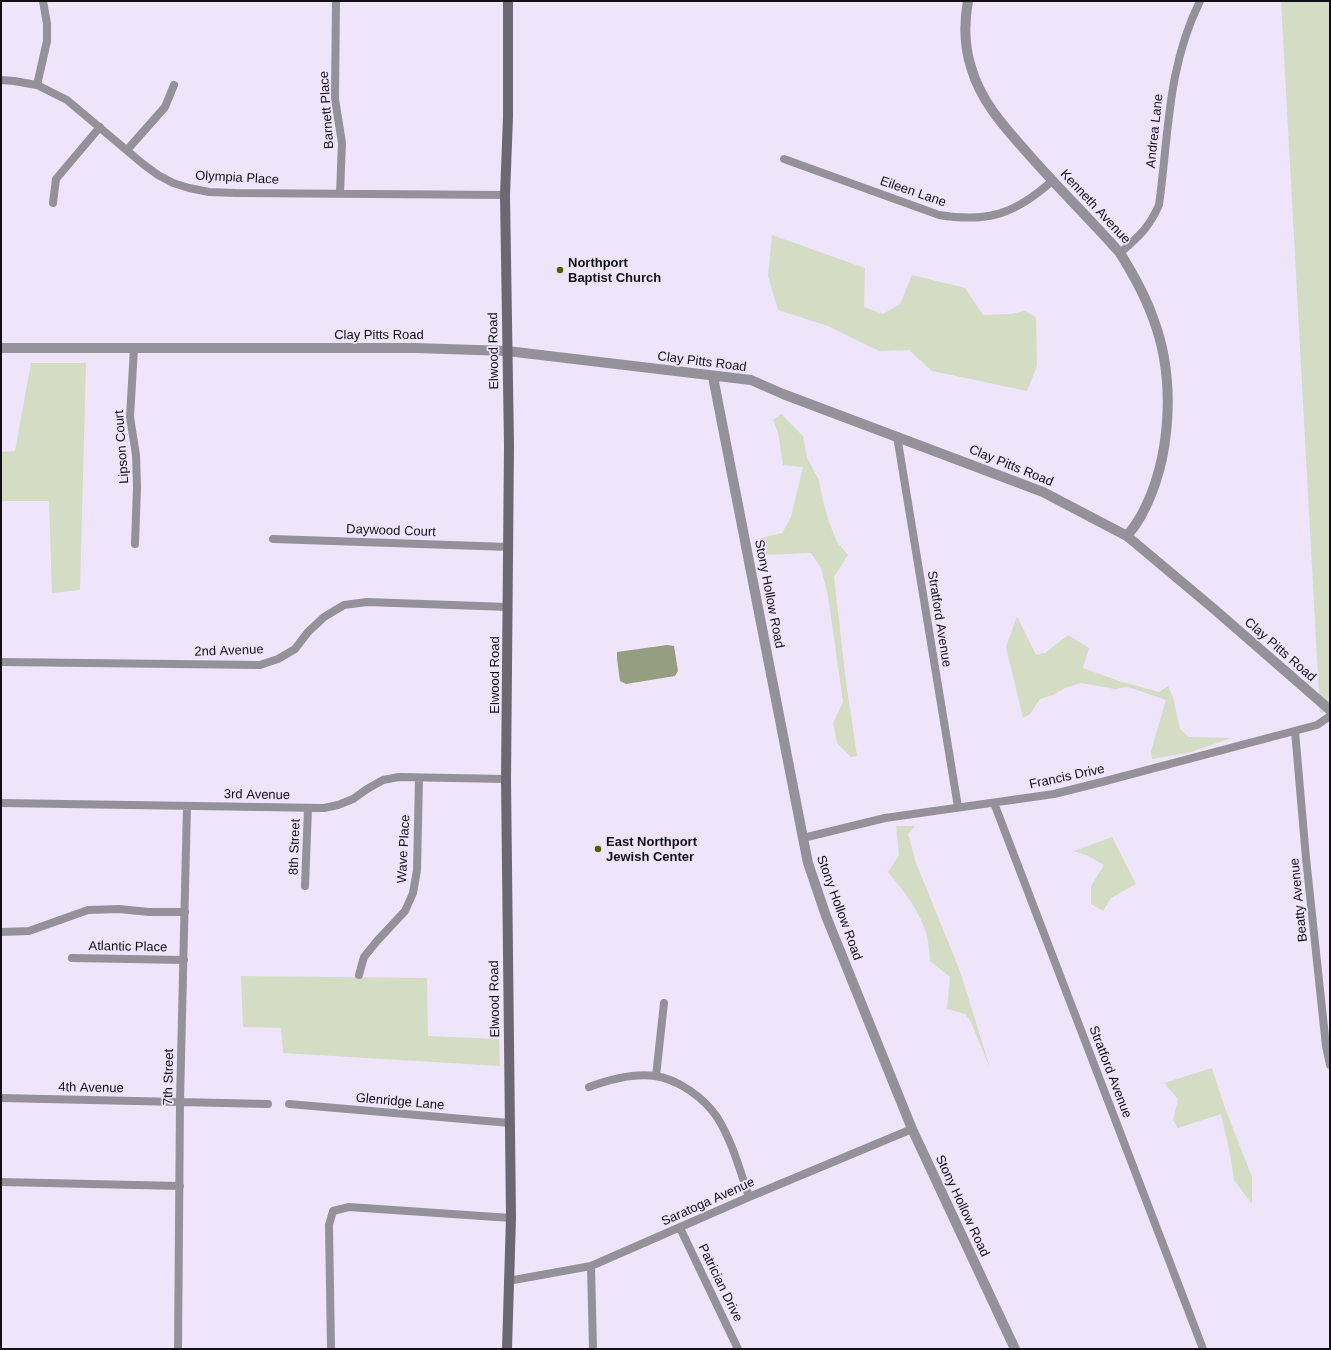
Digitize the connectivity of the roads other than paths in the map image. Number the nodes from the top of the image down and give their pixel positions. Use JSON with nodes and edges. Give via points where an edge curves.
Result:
{"nodes":[{"id":1,"x":43,"y":1,"type":"edge"},
{"id":2,"x":336,"y":1,"type":"edge"},
{"id":3,"x":508,"y":1,"type":"edge"},
{"id":4,"x":968,"y":1,"type":"edge"},
{"id":5,"x":1200,"y":1,"type":"edge"},
{"id":6,"x":1,"y":80,"type":"edge"},
{"id":7,"x":37,"y":85,"type":"junction"},
{"id":8,"x":174,"y":85,"type":"dead end"},
{"id":9,"x":100,"y":127,"type":"junction"},
{"id":10,"x":127,"y":150,"type":"junction"},
{"id":11,"x":784,"y":159,"type":"dead end"},
{"id":12,"x":1052,"y":181,"type":"junction"},
{"id":13,"x":340,"y":193,"type":"junction"},
{"id":14,"x":505,"y":195,"type":"junction"},
{"id":15,"x":53,"y":203,"type":"dead end"},
{"id":16,"x":1120,"y":253,"type":"junction"},
{"id":17,"x":1,"y":348,"type":"edge"},
{"id":18,"x":134,"y":348,"type":"junction"},
{"id":19,"x":507,"y":351,"type":"junction"},
{"id":20,"x":713,"y":377,"type":"junction"},
{"id":21,"x":897,"y":436,"type":"junction"},
{"id":22,"x":1127,"y":536,"type":"junction"},
{"id":23,"x":273,"y":539,"type":"dead end"},
{"id":24,"x":135,"y":544,"type":"dead end"},
{"id":25,"x":509,"y":547,"type":"junction"},
{"id":26,"x":508,"y":607,"type":"junction"},
{"id":27,"x":1,"y":662,"type":"edge"},
{"id":28,"x":1330,"y":710,"type":"edge"},
{"id":29,"x":1330,"y":716,"type":"edge"},
{"id":30,"x":1295,"y":731,"type":"junction"},
{"id":31,"x":419,"y":778,"type":"junction"},
{"id":32,"x":506,"y":779,"type":"junction"},
{"id":33,"x":1,"y":803,"type":"edge"},
{"id":34,"x":994,"y":803,"type":"junction"},
{"id":35,"x":188,"y":806,"type":"junction"},
{"id":36,"x":958,"y":807,"type":"junction"},
{"id":37,"x":308,"y":808,"type":"junction"},
{"id":38,"x":802,"y":838,"type":"junction"},
{"id":39,"x":305,"y":886,"type":"dead end"},
{"id":40,"x":185,"y":912,"type":"junction"},
{"id":41,"x":1,"y":932,"type":"edge"},
{"id":42,"x":72,"y":958,"type":"dead end"},
{"id":43,"x":184,"y":960,"type":"junction"},
{"id":44,"x":359,"y":975,"type":"dead end"},
{"id":45,"x":664,"y":1003,"type":"dead end"},
{"id":46,"x":1330,"y":1065,"type":"edge"},
{"id":47,"x":656,"y":1076,"type":"junction"},
{"id":48,"x":589,"y":1087,"type":"dead end"},
{"id":49,"x":1,"y":1098,"type":"edge"},
{"id":50,"x":180,"y":1101,"type":"junction"},
{"id":51,"x":268,"y":1104,"type":"dead end"},
{"id":52,"x":289,"y":1104,"type":"dead end"},
{"id":53,"x":510,"y":1123,"type":"junction"},
{"id":54,"x":912,"y":1129,"type":"junction"},
{"id":55,"x":1,"y":1182,"type":"edge"},
{"id":56,"x":180,"y":1186,"type":"junction"},
{"id":57,"x":749,"y":1197,"type":"junction"},
{"id":58,"x":511,"y":1218,"type":"junction"},
{"id":59,"x":680,"y":1228,"type":"junction"},
{"id":60,"x":591,"y":1266,"type":"junction"},
{"id":61,"x":508,"y":1281,"type":"junction"},
{"id":62,"x":178,"y":1349,"type":"edge"},
{"id":63,"x":331,"y":1349,"type":"edge"},
{"id":64,"x":507,"y":1349,"type":"edge"},
{"id":65,"x":593,"y":1349,"type":"edge"},
{"id":66,"x":738,"y":1349,"type":"edge"},
{"id":67,"x":1015,"y":1349,"type":"edge"},
{"id":68,"x":1203,"y":1349,"type":"edge"}],
"edges":[{"from":1,"to":7,"type":"street","via":[[47,41]]},
{"from":2,"to":13,"type":"street","name":"Barnett Place","via":[[335,99],[342,142]]},
{"from":3,"to":14,"type":"main road","name":"Elwood Road"},
{"from":4,"to":12,"type":"street","name":"Kenneth Avenue","via":[[965,17],[967,51],[978,87],[1000,122]]},
{"from":5,"to":16,"type":"street","name":"Andrea Lane","via":[[1183,40],[1172,86],[1158,205],[1153,220]]},
{"from":6,"to":7,"type":"street","name":"Olympia Place"},
{"from":7,"to":9,"type":"street","name":"Olympia Place","via":[[67,100]]},
{"from":8,"to":10,"type":"street","via":[[165,107]]},
{"from":9,"to":10,"type":"street","name":"Olympia Place"},
{"from":9,"to":15,"type":"street","via":[[56,179]]},
{"from":10,"to":13,"type":"street","name":"Olympia Place","via":[[158,174],[189,188],[209,192]]},
{"from":11,"to":12,"type":"street","name":"Eileen Lane","via":[[938,216],[957,218],[980,218],[999,214],[1035,196]]},
{"from":12,"to":16,"type":"street","name":"Kenneth Avenue"},
{"from":13,"to":14,"type":"street","name":"Olympia Place"},
{"from":14,"to":19,"type":"main road","name":"Elwood Road"},
{"from":16,"to":22,"type":"street","name":"Kenneth Avenue","via":[[1154,319],[1168,388],[1168,417],[1158,470],[1141,516]]},
{"from":17,"to":18,"type":"street","name":"Clay Pitts Road"},
{"from":18,"to":19,"type":"street","name":"Clay Pitts Road","via":[[415,348]]},
{"from":18,"to":24,"type":"street","name":"Lipson Court","via":[[130,417],[136,455]]},
{"from":19,"to":20,"type":"street","name":"Clay Pitts Road"},
{"from":19,"to":25,"type":"main road","name":"Elwood Road"},
{"from":20,"to":21,"type":"street","name":"Clay Pitts Road","via":[[751,380]]},
{"from":20,"to":38,"type":"street","name":"Stony Hollow Road"},
{"from":21,"to":22,"type":"street","name":"Clay Pitts Road","via":[[1043,492]]},
{"from":21,"to":36,"type":"street","name":"Stratford Avenue"},
{"from":22,"to":28,"type":"street","name":"Clay Pitts Road"},
{"from":23,"to":25,"type":"street","name":"Daywood Court"},
{"from":25,"to":26,"type":"main road","name":"Elwood Road"},
{"from":26,"to":27,"type":"street","name":"2nd Avenue","via":[[366,602],[344,605],[324,617],[295,649],[278,659],[260,665]]},
{"from":26,"to":32,"type":"main road","name":"Elwood Road"},
{"from":29,"to":30,"type":"street","name":"Francis Drive","via":[[1317,725]]},
{"from":30,"to":34,"type":"street","name":"Francis Drive","via":[[1054,794]]},
{"from":30,"to":46,"type":"street","name":"Beatty Avenue","via":[[1307,865]]},
{"from":31,"to":32,"type":"street","name":"3rd Avenue"},
{"from":31,"to":37,"type":"street","name":"3rd Avenue","via":[[400,777],[383,780],[353,799],[338,805]]},
{"from":31,"to":44,"type":"street","name":"Wave Place","via":[[418,870],[413,893],[405,912],[364,957]]},
{"from":32,"to":53,"type":"main road","name":"Elwood Road"},
{"from":33,"to":35,"type":"street","name":"3rd Avenue"},
{"from":34,"to":36,"type":"street","name":"Francis Drive"},
{"from":34,"to":68,"type":"street","name":"Stratford Avenue"},
{"from":35,"to":37,"type":"street","name":"3rd Avenue"},
{"from":35,"to":40,"type":"street","name":"7th Street"},
{"from":36,"to":38,"type":"street","name":"Francis Drive","via":[[885,818]]},
{"from":37,"to":39,"type":"street","name":"8th Street"},
{"from":38,"to":54,"type":"street","name":"Stony Hollow Road","via":[[826,916]]},
{"from":40,"to":41,"type":"street","via":[[88,910],[29,931]]},
{"from":40,"to":43,"type":"street","name":"7th Street"},
{"from":42,"to":43,"type":"street","name":"Atlantic Place"},
{"from":43,"to":50,"type":"street","name":"7th Street"},
{"from":45,"to":47,"type":"street"},
{"from":47,"to":48,"type":"street","via":[[610,1080]]},
{"from":47,"to":57,"type":"street","via":[[692,1091],[716,1117],[739,1167]]},
{"from":49,"to":50,"type":"street","name":"4th Avenue"},
{"from":50,"to":51,"type":"street"},
{"from":50,"to":56,"type":"street","name":"7th Street"},
{"from":52,"to":53,"type":"street","name":"Glenridge Lane"},
{"from":53,"to":58,"type":"main road","name":"Elwood Road"},
{"from":54,"to":57,"type":"street","name":"Saratoga Avenue"},
{"from":54,"to":67,"type":"street","name":"Stony Hollow Road"},
{"from":55,"to":56,"type":"street"},
{"from":56,"to":62,"type":"street","name":"7th Street"},
{"from":57,"to":59,"type":"street","name":"Saratoga Avenue"},
{"from":58,"to":61,"type":"main road","name":"Elwood Road"},
{"from":58,"to":63,"type":"street","via":[[349,1208],[333,1211],[329,1225]]},
{"from":59,"to":60,"type":"street","name":"Saratoga Avenue"},
{"from":59,"to":66,"type":"street","name":"Patrician Drive"},
{"from":60,"to":61,"type":"street","name":"Saratoga Avenue"},
{"from":60,"to":65,"type":"street"},
{"from":61,"to":64,"type":"main road","name":"Elwood Road"}]}
